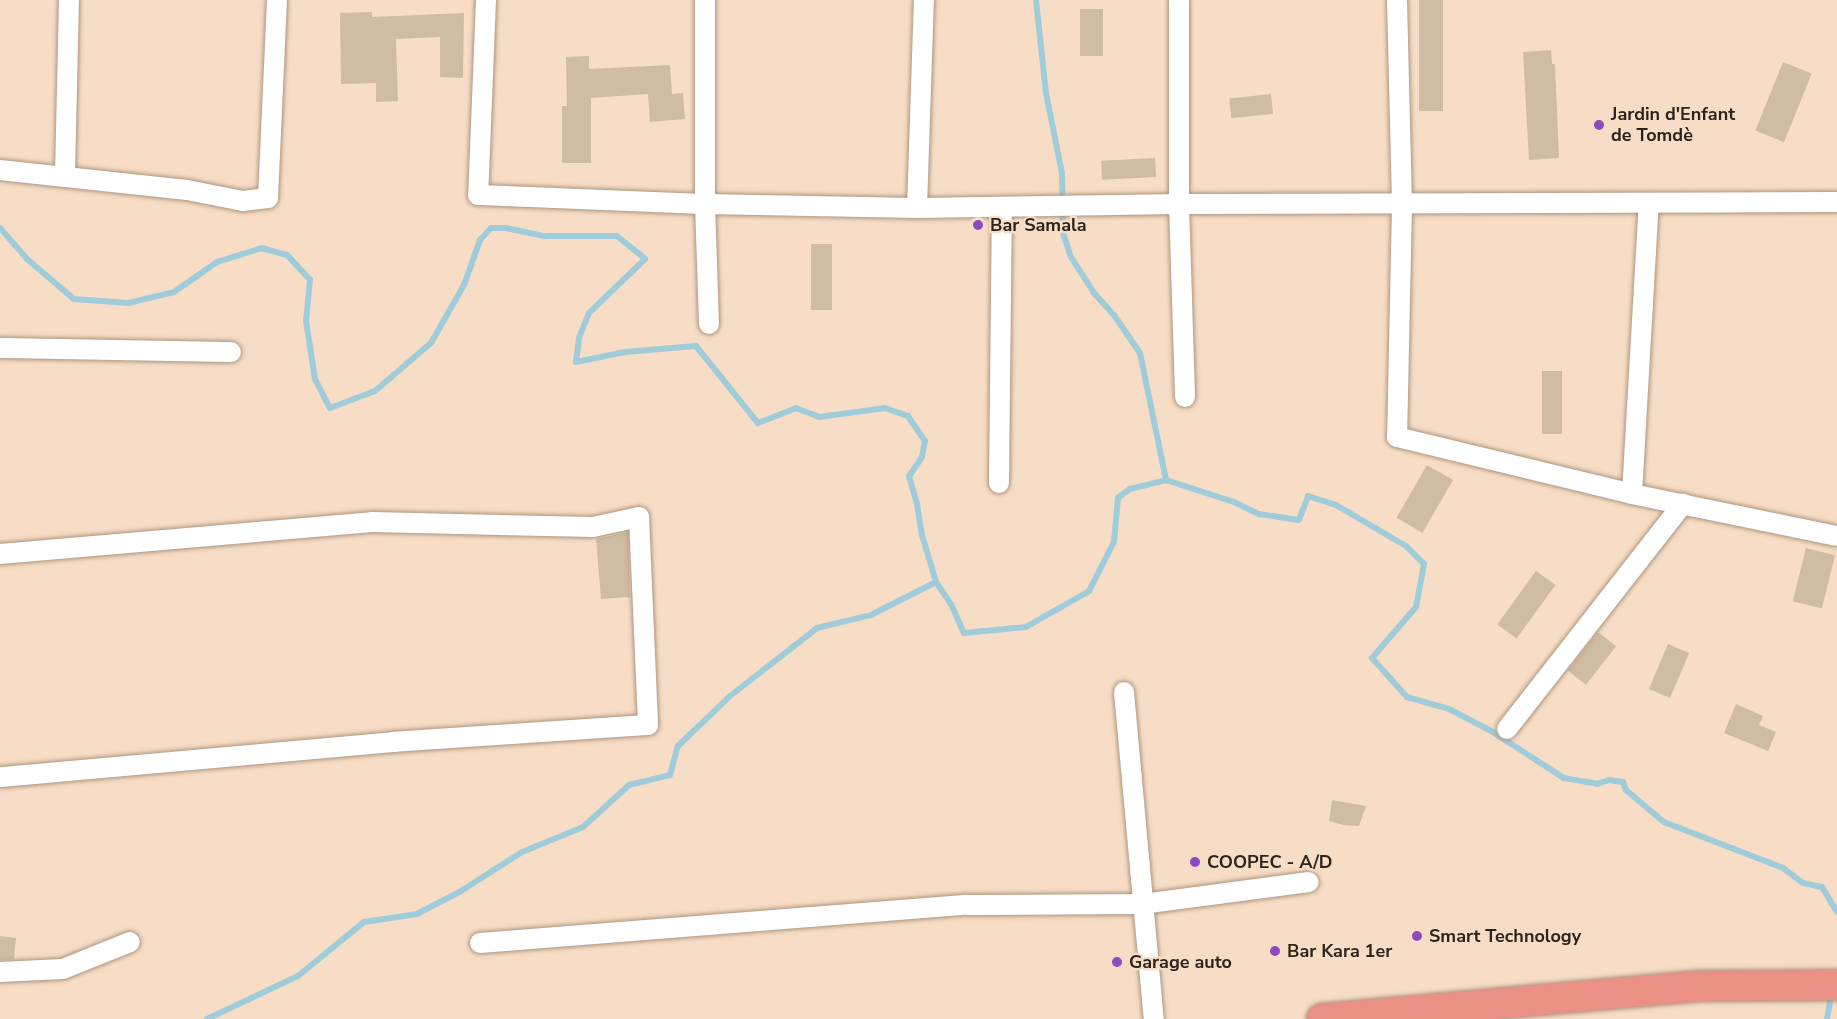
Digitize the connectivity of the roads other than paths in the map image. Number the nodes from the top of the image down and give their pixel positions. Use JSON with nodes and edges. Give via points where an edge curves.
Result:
{"nodes":[{"id":1,"x":69,"y":0,"type":"edge"},
{"id":2,"x":277,"y":0,"type":"edge"},
{"id":3,"x":486,"y":0,"type":"edge"},
{"id":4,"x":705,"y":0,"type":"edge"},
{"id":5,"x":924,"y":0,"type":"edge"},
{"id":6,"x":1179,"y":0,"type":"edge"},
{"id":7,"x":1397,"y":0,"type":"edge"},
{"id":8,"x":0,"y":170,"type":"edge"},
{"id":9,"x":65,"y":175,"type":"junction"},
{"id":10,"x":1837,"y":202,"type":"edge"},
{"id":11,"x":1649,"y":203,"type":"junction"},
{"id":12,"x":705,"y":204,"type":"junction"},
{"id":13,"x":1179,"y":204,"type":"junction"},
{"id":14,"x":1402,"y":204,"type":"junction"},
{"id":15,"x":1002,"y":207,"type":"junction"},
{"id":16,"x":917,"y":208,"type":"junction"},
{"id":17,"x":709,"y":324,"type":"dead end"},
{"id":18,"x":0,"y":348,"type":"edge"},
{"id":19,"x":231,"y":352,"type":"dead end"},
{"id":20,"x":1185,"y":397,"type":"dead end"},
{"id":21,"x":999,"y":483,"type":"dead end"},
{"id":22,"x":1632,"y":494,"type":"junction"},
{"id":23,"x":1683,"y":504,"type":"junction"},
{"id":24,"x":1837,"y":536,"type":"edge"},
{"id":25,"x":0,"y":554,"type":"edge"},
{"id":26,"x":1124,"y":692,"type":"dead end"},
{"id":27,"x":1507,"y":729,"type":"dead end"},
{"id":28,"x":0,"y":777,"type":"edge"},
{"id":29,"x":1309,"y":882,"type":"dead end"},
{"id":30,"x":1142,"y":904,"type":"junction"},
{"id":31,"x":130,"y":942,"type":"dead end"},
{"id":32,"x":480,"y":944,"type":"dead end"},
{"id":33,"x":0,"y":972,"type":"edge"},
{"id":34,"x":1829,"y":985,"type":"edge"},
{"id":35,"x":1154,"y":1019,"type":"edge"},
{"id":36,"x":1322,"y":1019,"type":"edge"}],
"edges":[{"from":1,"to":9,"type":"street"},
{"from":2,"to":9,"type":"street","via":[[268,198],[243,201]]},
{"from":3,"to":12,"type":"street","via":[[478,195]]},
{"from":4,"to":12,"type":"street"},
{"from":5,"to":16,"type":"street"},
{"from":6,"to":13,"type":"street"},
{"from":7,"to":14,"type":"street"},
{"from":8,"to":9,"type":"street"},
{"from":10,"to":11,"type":"street"},
{"from":11,"to":14,"type":"street"},
{"from":11,"to":22,"type":"street"},
{"from":12,"to":16,"type":"street"},
{"from":12,"to":17,"type":"street"},
{"from":13,"to":14,"type":"street"},
{"from":13,"to":15,"type":"street"},
{"from":13,"to":20,"type":"street"},
{"from":14,"to":22,"type":"street","via":[[1397,437]]},
{"from":15,"to":16,"type":"street"},
{"from":15,"to":21,"type":"street"},
{"from":18,"to":19,"type":"street"},
{"from":22,"to":23,"type":"street"},
{"from":23,"to":24,"type":"street"},
{"from":23,"to":27,"type":"street"},
{"from":25,"to":28,"type":"street","via":[[372,522],[594,527],[639,516],[648,725],[394,742]]},
{"from":26,"to":30,"type":"street"},
{"from":29,"to":30,"type":"street"},
{"from":30,"to":32,"type":"street","via":[[968,905]]},
{"from":30,"to":35,"type":"street"},
{"from":31,"to":33,"type":"street","via":[[63,969]]},
{"from":34,"to":36,"type":"highway","via":[[1697,986]]}]}
